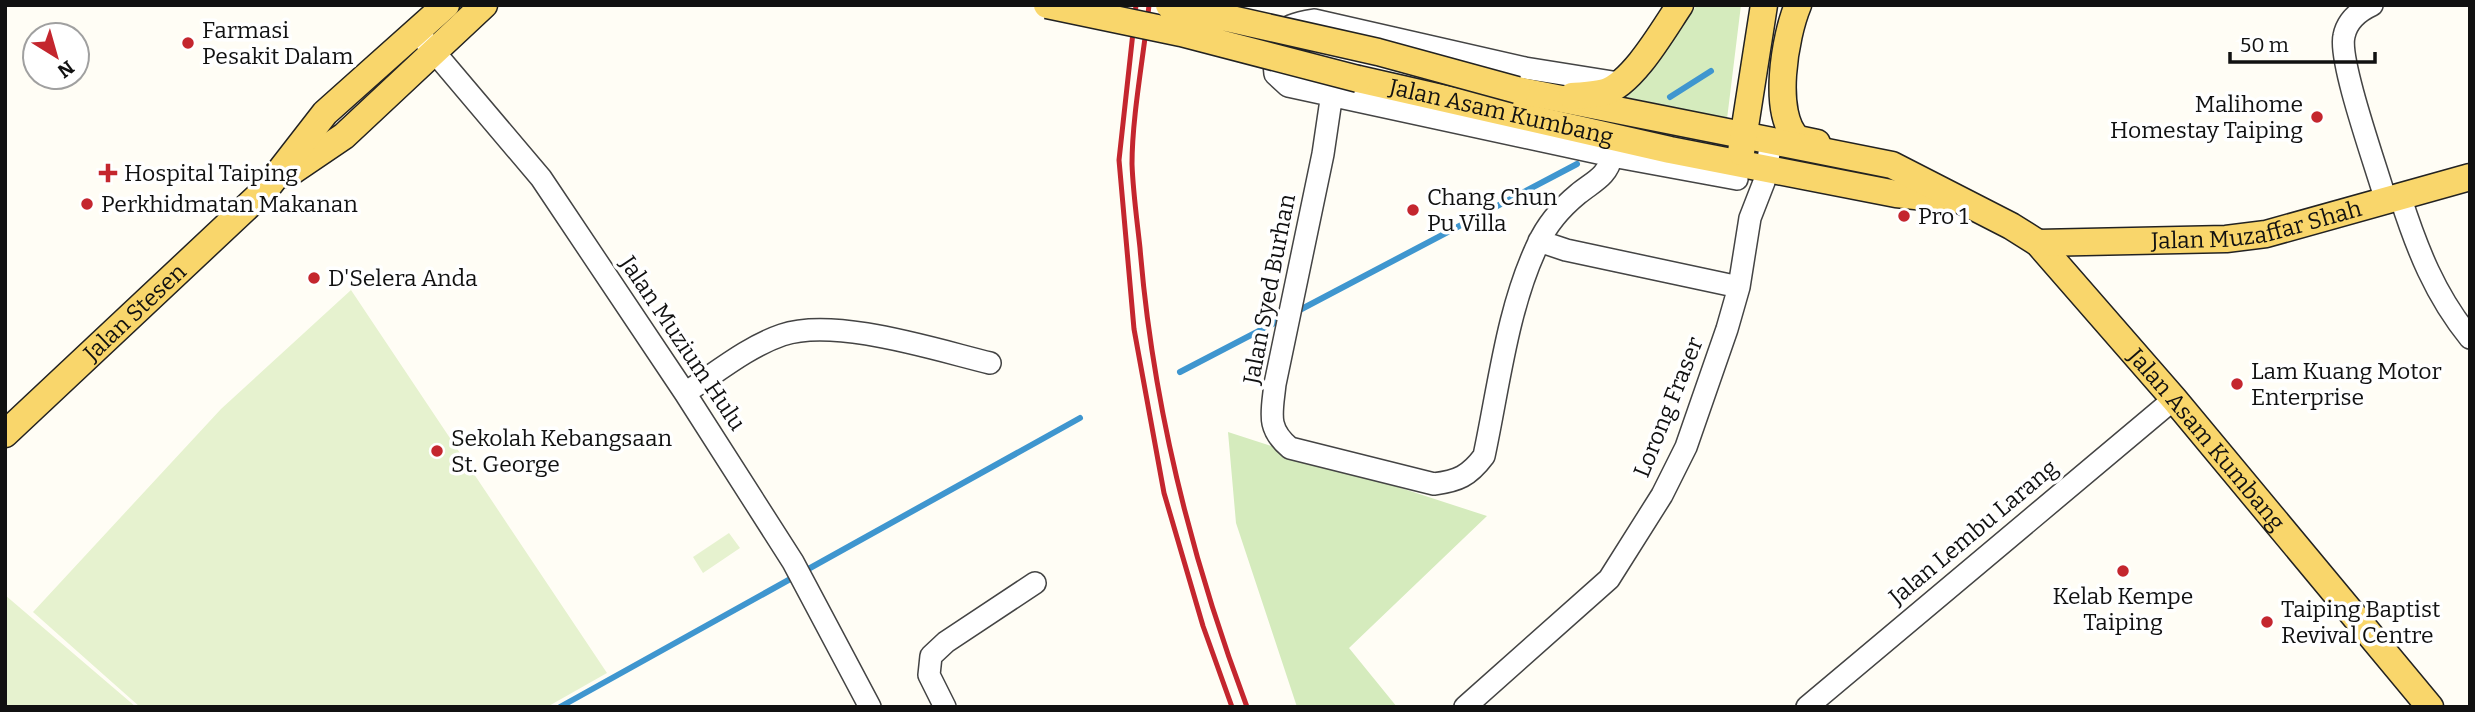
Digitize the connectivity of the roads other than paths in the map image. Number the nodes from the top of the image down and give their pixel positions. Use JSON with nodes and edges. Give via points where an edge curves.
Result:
{"nodes":[{"id":1,"x":446,"y":5,"type":"edge"},
{"id":2,"x":484,"y":5,"type":"edge"},
{"id":3,"x":1047,"y":5,"type":"edge"},
{"id":4,"x":1169,"y":5,"type":"edge"},
{"id":5,"x":1680,"y":5,"type":"edge"},
{"id":6,"x":2372,"y":5,"type":"edge"},
{"id":7,"x":1797,"y":6,"type":"edge"},
{"id":8,"x":1761,"y":7,"type":"edge"},
{"id":9,"x":425,"y":41,"type":"junction"},
{"id":10,"x":1619,"y":83,"type":"junction"},
{"id":11,"x":1332,"y":93,"type":"junction"},
{"id":12,"x":1557,"y":98,"type":"junction"},
{"id":13,"x":1586,"y":119,"type":"junction"},
{"id":14,"x":1769,"y":154,"type":"junction"},
{"id":15,"x":1612,"y":156,"type":"junction"},
{"id":16,"x":1845,"y":158,"type":"junction"},
{"id":17,"x":1740,"y":159,"type":"junction"},
{"id":18,"x":2470,"y":177,"type":"edge"},
{"id":19,"x":2393,"y":199,"type":"junction"},
{"id":20,"x":1959,"y":201,"type":"junction"},
{"id":21,"x":1750,"y":218,"type":"junction"},
{"id":22,"x":1539,"y":241,"type":"junction"},
{"id":23,"x":2038,"y":243,"type":"junction"},
{"id":24,"x":1739,"y":287,"type":"junction"},
{"id":25,"x":2470,"y":338,"type":"edge"},
{"id":26,"x":990,"y":363,"type":"dead end"},
{"id":27,"x":685,"y":393,"type":"junction"},
{"id":28,"x":2174,"y":399,"type":"junction"},
{"id":29,"x":5,"y":434,"type":"edge"},
{"id":30,"x":1035,"y":583,"type":"dead end"},
{"id":31,"x":870,"y":707,"type":"edge"},
{"id":32,"x":944,"y":707,"type":"edge"},
{"id":33,"x":1465,"y":707,"type":"edge"},
{"id":34,"x":1807,"y":707,"type":"edge"},
{"id":35,"x":2430,"y":707,"type":"edge"}],
"edges":[{"from":1,"to":9,"type":"main road","name":"Jalan Stesen"},
{"from":2,"to":9,"type":"main road","name":"Jalan Stesen"},
{"from":3,"to":13,"type":"main road","name":"Jalan Asam Kumbang","bridge":true,"via":[[1181,33],[1358,79]]},
{"from":4,"to":12,"type":"main road","name":"Jalan Asam Kumbang","bridge":true},
{"from":5,"to":10,"type":"main road","via":[[1649,52]]},
{"from":6,"to":19,"type":"street","via":[[2349,22],[2343,52]]},
{"from":7,"to":16,"type":"main road","via":[[1788,33],[1783,94],[1790,132],[1798,139],[1840,149]]},
{"from":8,"to":17,"type":"main road"},
{"from":9,"to":27,"type":"street","name":"Jalan Muzium Hulu","via":[[541,178]]},
{"from":9,"to":29,"type":"main road","name":"Jalan Stesen","via":[[324,113],[266,189]]},
{"from":10,"to":11,"type":"street","via":[[1525,68],[1314,20],[1290,24],[1272,48],[1275,74],[1287,86]]},
{"from":10,"to":12,"type":"main road","via":[[1606,92]]},
{"from":11,"to":15,"type":"street"},
{"from":11,"to":22,"type":"street","name":"Jalan Syed Burhan","via":[[1272,417],[1277,437],[1290,448],[1434,484],[1458,481],[1472,472],[1484,456],[1521,282]]},
{"from":12,"to":13,"type":"main road","name":"Jalan Asam Kumbang"},
{"from":13,"to":17,"type":"main road","name":"Jalan Asam Kumbang","via":[[1637,143]]},
{"from":13,"to":17,"type":"main road","name":"Jalan Asam Kumbang","via":[[1650,118]]},
{"from":14,"to":16,"type":"main road","name":"Jalan Asam Kumbang"},
{"from":14,"to":17,"type":"main road","name":"Jalan Asam Kumbang"},
{"from":14,"to":20,"type":"main road","name":"Jalan Asam Kumbang","via":[[1896,194]]},
{"from":14,"to":21,"type":"street","name":"Lorong Fraser"},
{"from":15,"to":17,"type":"street"},
{"from":15,"to":22,"type":"street","name":"Jalan Syed Burhan","via":[[1601,178],[1556,215]]},
{"from":16,"to":20,"type":"main road","name":"Jalan Asam Kumbang","via":[[1892,165]]},
{"from":17,"to":21,"type":"street","name":"Lorong Fraser"},
{"from":18,"to":19,"type":"main road","name":"Jalan Muzaffar Shah"},
{"from":19,"to":23,"type":"main road","name":"Jalan Muzaffar Shah","via":[[2240,238]]},
{"from":19,"to":25,"type":"street","via":[[2449,313]]},
{"from":20,"to":23,"type":"main road","name":"Jalan Asam Kumbang"},
{"from":21,"to":24,"type":"street","name":"Lorong Fraser"},
{"from":22,"to":24,"type":"street"},
{"from":23,"to":28,"type":"main road","name":"Jalan Asam Kumbang"},
{"from":24,"to":33,"type":"street","name":"Lorong Fraser","via":[[1686,447],[1639,536],[1609,579]]},
{"from":26,"to":27,"type":"street","via":[[904,342],[810,329],[764,342]]},
{"from":27,"to":31,"type":"street","name":"Jalan Muzium Hulu","via":[[793,562]]},
{"from":28,"to":34,"type":"street","name":"Jalan Lembu Larang"},
{"from":28,"to":35,"type":"main road","name":"Jalan Asam Kumbang"},
{"from":30,"to":32,"type":"street","via":[[931,656],[929,675]]}]}
